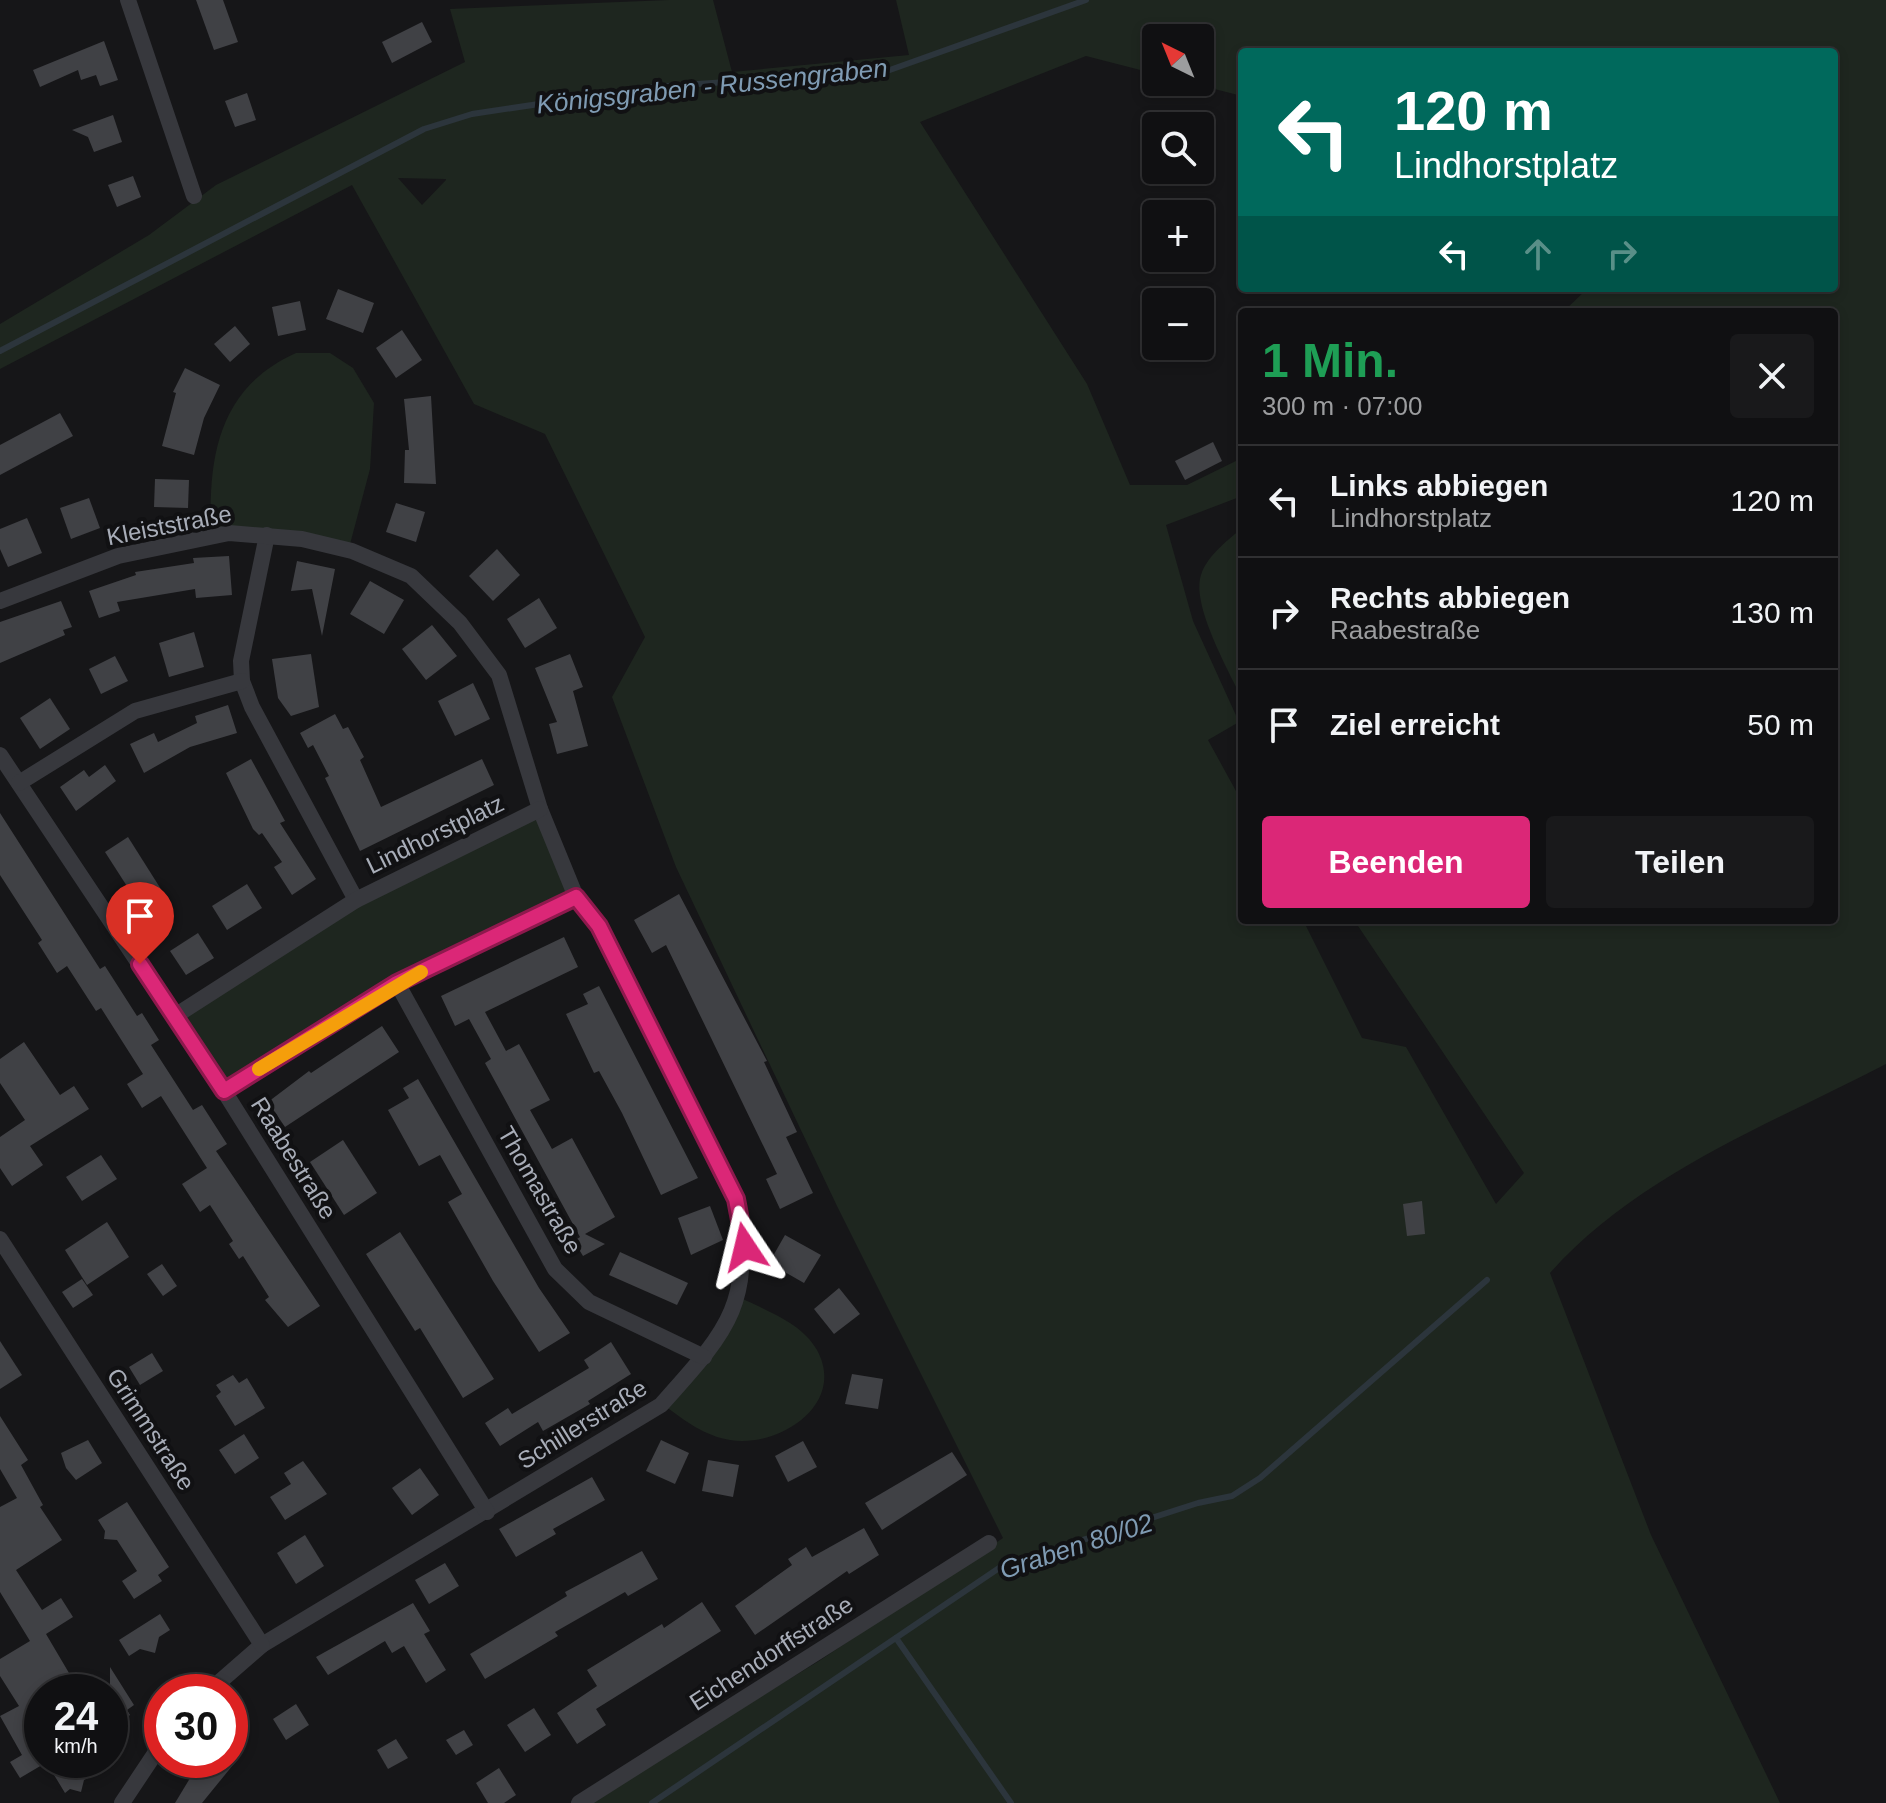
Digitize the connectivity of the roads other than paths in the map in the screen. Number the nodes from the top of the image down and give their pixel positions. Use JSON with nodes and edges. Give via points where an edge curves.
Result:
{"nodes":[{"id":1,"x":128,"y":0,"type":"edge"},
{"id":2,"x":194,"y":196,"type":"dead end"},
{"id":3,"x":267,"y":535,"type":"junction"},
{"id":4,"x":0,"y":601,"type":"edge"},
{"id":5,"x":242,"y":681,"type":"junction"},
{"id":6,"x":0,"y":755,"type":"edge"},
{"id":7,"x":19,"y":783,"type":"junction"},
{"id":8,"x":540,"y":809,"type":"junction"},
{"id":9,"x":576,"y":897,"type":"junction"},
{"id":10,"x":356,"y":900,"type":"junction"},
{"id":11,"x":397,"y":983,"type":"junction"},
{"id":12,"x":175,"y":1016,"type":"junction"},
{"id":13,"x":224,"y":1091,"type":"junction"},
{"id":14,"x":0,"y":1239,"type":"edge"},
{"id":15,"x":704,"y":1357,"type":"junction"},
{"id":16,"x":487,"y":1512,"type":"junction"},
{"id":17,"x":989,"y":1543,"type":"dead end"},
{"id":18,"x":262,"y":1645,"type":"junction"},
{"id":19,"x":229,"y":1674,"type":"edge"},
{"id":20,"x":144,"y":1770,"type":"edge"},
{"id":21,"x":122,"y":1803,"type":"edge"},
{"id":22,"x":579,"y":1803,"type":"edge"}],
"edges":[{"from":1,"to":2,"type":"street"},
{"from":3,"to":4,"type":"street","name":"Kleiststraße","via":[[229,533],[118,556]]},
{"from":3,"to":5,"type":"street","via":[[241,661]]},
{"from":3,"to":8,"type":"street","name":"Kleiststraße","via":[[352,551],[411,576],[460,623],[499,675]]},
{"from":5,"to":7,"type":"street","via":[[135,711]]},
{"from":5,"to":10,"type":"street"},
{"from":6,"to":7,"type":"street","name":"Raabestraße"},
{"from":7,"to":12,"type":"street","name":"Raabestraße"},
{"from":8,"to":9,"type":"street","name":"Lindhorstplatz"},
{"from":8,"to":10,"type":"street","name":"Lindhorstplatz"},
{"from":9,"to":11,"type":"street"},
{"from":9,"to":15,"type":"street","name":"Schillerstraße","via":[[599,926],[736,1199],[745,1247],[740,1296]]},
{"from":10,"to":12,"type":"street","name":"Lindhorstplatz"},
{"from":11,"to":13,"type":"street"},
{"from":11,"to":15,"type":"street","name":"Thomastraße","via":[[555,1269],[589,1302]]},
{"from":12,"to":13,"type":"street","name":"Raabestraße"},
{"from":13,"to":16,"type":"street","name":"Raabestraße"},
{"from":14,"to":18,"type":"street","name":"Grimmstraße"},
{"from":15,"to":16,"type":"street","name":"Schillerstraße","via":[[661,1405]]},
{"from":16,"to":18,"type":"street","name":"Schillerstraße"},
{"from":17,"to":22,"type":"street","name":"Eichendorffstraße"},
{"from":18,"to":19,"type":"street","name":"Schillerstraße"},
{"from":20,"to":21,"type":"street"}]}
